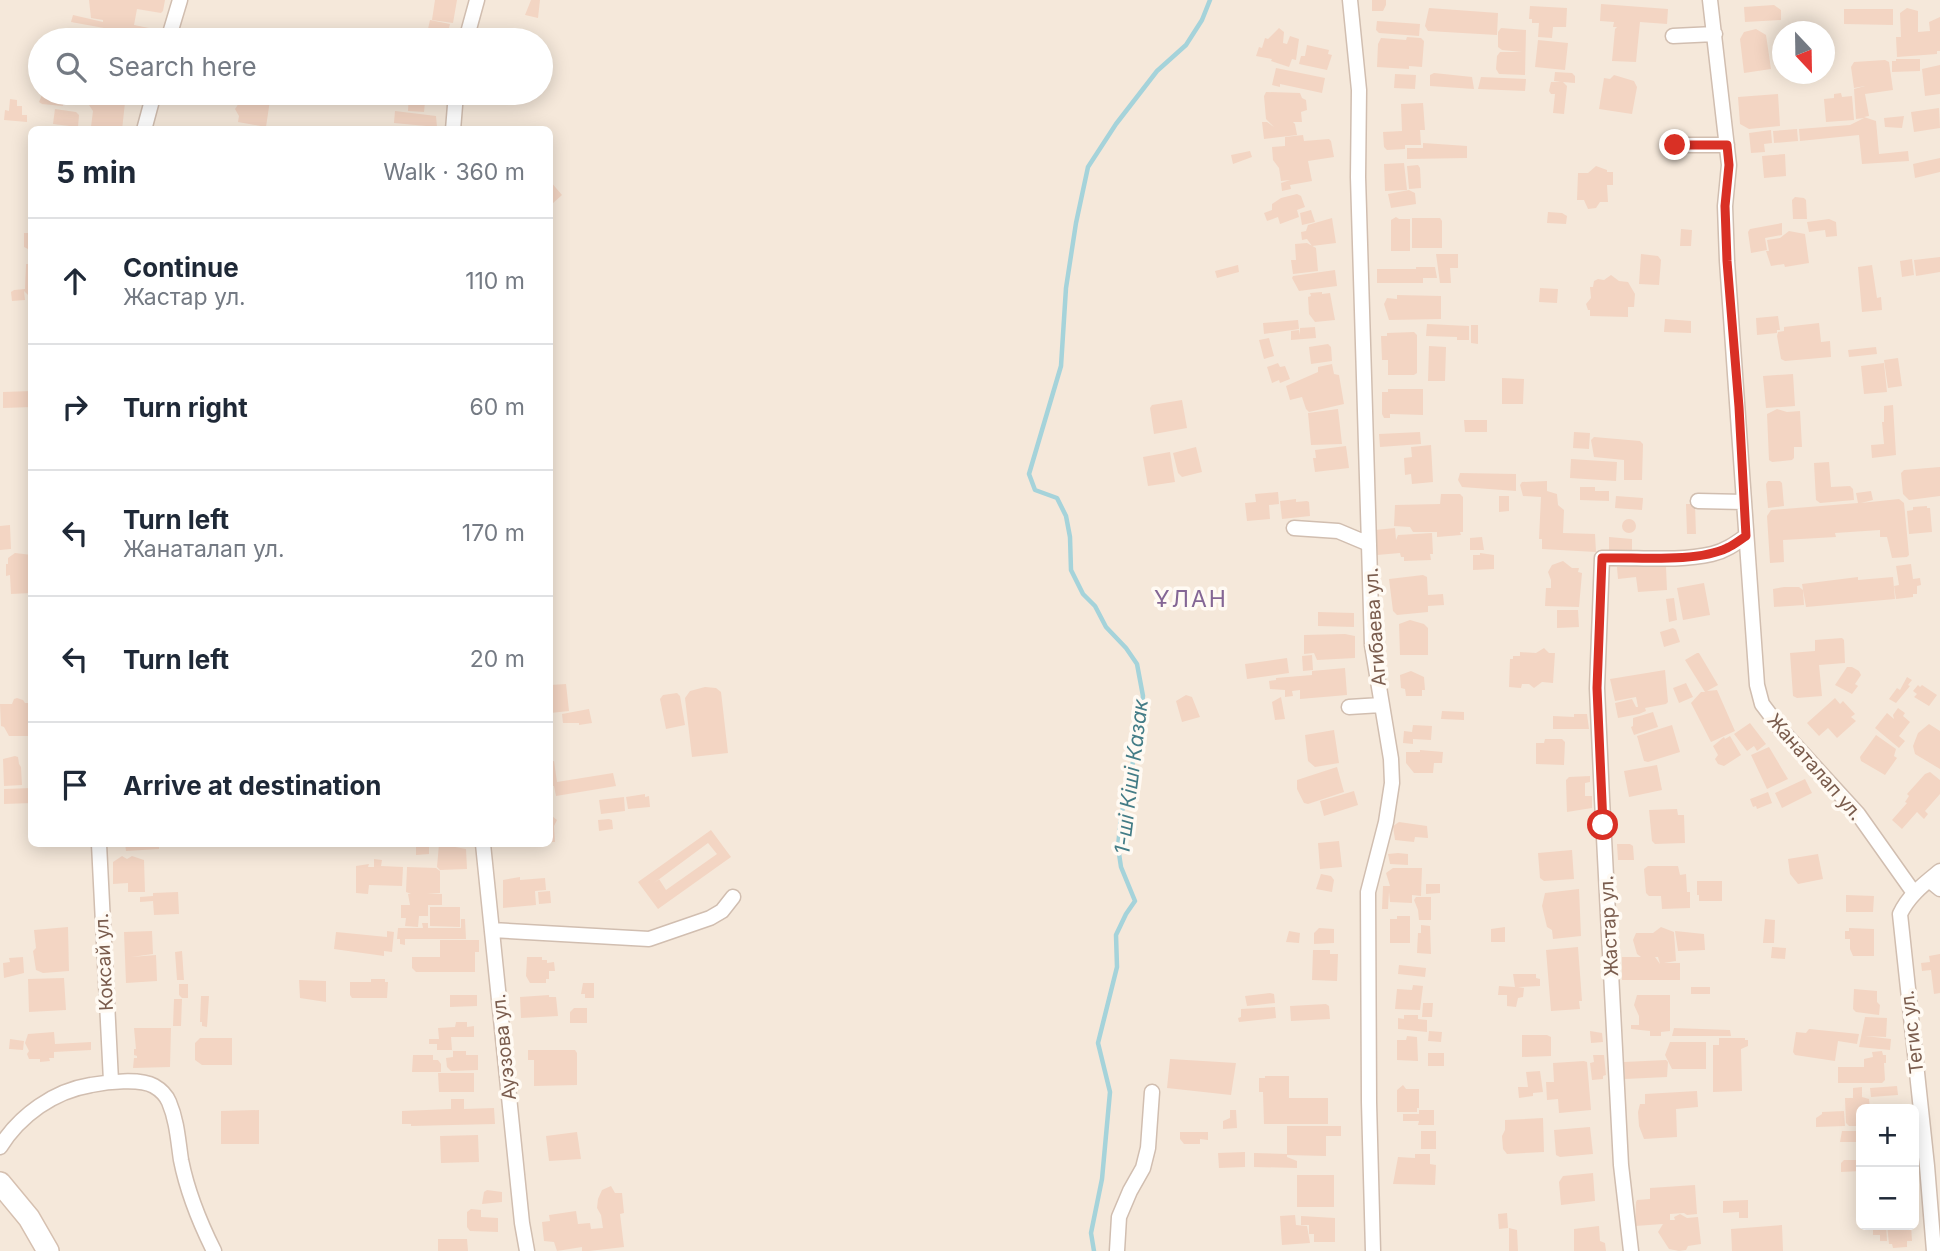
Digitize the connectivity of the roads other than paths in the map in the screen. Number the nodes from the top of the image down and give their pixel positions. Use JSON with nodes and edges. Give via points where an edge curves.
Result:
{"nodes":[{"id":1,"x":180,"y":0,"type":"edge"},
{"id":2,"x":477,"y":0,"type":"edge"},
{"id":3,"x":1350,"y":0,"type":"edge"},
{"id":4,"x":1710,"y":0,"type":"edge"},
{"id":5,"x":172,"y":28,"type":"edge"},
{"id":6,"x":469,"y":28,"type":"edge"},
{"id":7,"x":1715,"y":34,"type":"junction"},
{"id":8,"x":1673,"y":36,"type":"dead end"},
{"id":9,"x":151,"y":105,"type":"edge"},
{"id":10,"x":455,"y":105,"type":"edge"},
{"id":11,"x":145,"y":126,"type":"edge"},
{"id":12,"x":453,"y":126,"type":"edge"},
{"id":13,"x":1675,"y":145,"type":"dead end"},
{"id":14,"x":1727,"y":145,"type":"junction"},
{"id":15,"x":1698,"y":501,"type":"dead end"},
{"id":16,"x":1744,"y":502,"type":"junction"},
{"id":17,"x":1294,"y":528,"type":"dead end"},
{"id":18,"x":1746,"y":536,"type":"junction"},
{"id":19,"x":1369,"y":544,"type":"junction"},
{"id":20,"x":1381,"y":705,"type":"junction"},
{"id":21,"x":1349,"y":707,"type":"dead end"},
{"id":22,"x":99,"y":847,"type":"edge"},
{"id":23,"x":483,"y":847,"type":"edge"},
{"id":24,"x":1936,"y":880,"type":"edge"},
{"id":25,"x":1914,"y":893,"type":"junction"},
{"id":26,"x":733,"y":897,"type":"dead end"},
{"id":27,"x":492,"y":930,"type":"junction"},
{"id":28,"x":111,"y":1081,"type":"junction"},
{"id":29,"x":1152,"y":1092,"type":"dead end"},
{"id":30,"x":0,"y":1147,"type":"edge"},
{"id":31,"x":0,"y":1183,"type":"edge"},
{"id":32,"x":48,"y":1251,"type":"edge"},
{"id":33,"x":214,"y":1251,"type":"edge"},
{"id":34,"x":527,"y":1251,"type":"edge"},
{"id":35,"x":1117,"y":1251,"type":"edge"},
{"id":36,"x":1373,"y":1251,"type":"edge"},
{"id":37,"x":1631,"y":1251,"type":"edge"},
{"id":38,"x":1934,"y":1251,"type":"edge"}],
"edges":[{"from":1,"to":5,"type":"street"},
{"from":2,"to":6,"type":"street"},
{"from":3,"to":19,"type":"street","name":"Агибаева ул.","via":[[1359,90]]},
{"from":4,"to":7,"type":"street","name":"Жанаталап ул."},
{"from":7,"to":8,"type":"street"},
{"from":7,"to":14,"type":"street","name":"Жанаталап ул."},
{"from":9,"to":11,"type":"street"},
{"from":10,"to":12,"type":"street"},
{"from":13,"to":14,"type":"street"},
{"from":14,"to":16,"type":"street","name":"Жанаталап ул.","via":[[1727,261]]},
{"from":15,"to":16,"type":"street"},
{"from":16,"to":18,"type":"street","name":"Жанаталап ул."},
{"from":17,"to":19,"type":"street","via":[[1338,531]]},
{"from":18,"to":25,"type":"street","name":"Жанаталап ул.","via":[[1762,704],[1858,814]]},
{"from":18,"to":37,"type":"street","name":"Жастар ул.","via":[[1712,554],[1602,558],[1597,688],[1621,1165]]},
{"from":19,"to":20,"type":"street","name":"Агибаева ул.","via":[[1372,645]]},
{"from":20,"to":21,"type":"street"},
{"from":20,"to":36,"type":"street","name":"Агибаева ул.","via":[[1392,783],[1368,892]]},
{"from":22,"to":28,"type":"street","name":"Коксай ул."},
{"from":23,"to":27,"type":"street","name":"Ауэзова ул."},
{"from":24,"to":25,"type":"street","name":"Тегис ул."},
{"from":25,"to":38,"type":"street","name":"Тегис ул.","via":[[1900,914]]},
{"from":26,"to":27,"type":"street","via":[[710,918],[649,939]]},
{"from":27,"to":34,"type":"street","name":"Ауэзова ул."},
{"from":28,"to":30,"type":"street","via":[[62,1092],[40,1105]]},
{"from":28,"to":33,"type":"street","via":[[152,1085],[168,1100],[193,1200]]},
{"from":29,"to":35,"type":"street","via":[[1148,1148],[1119,1217]]},
{"from":31,"to":32,"type":"main road","via":[[29,1218]]}]}
